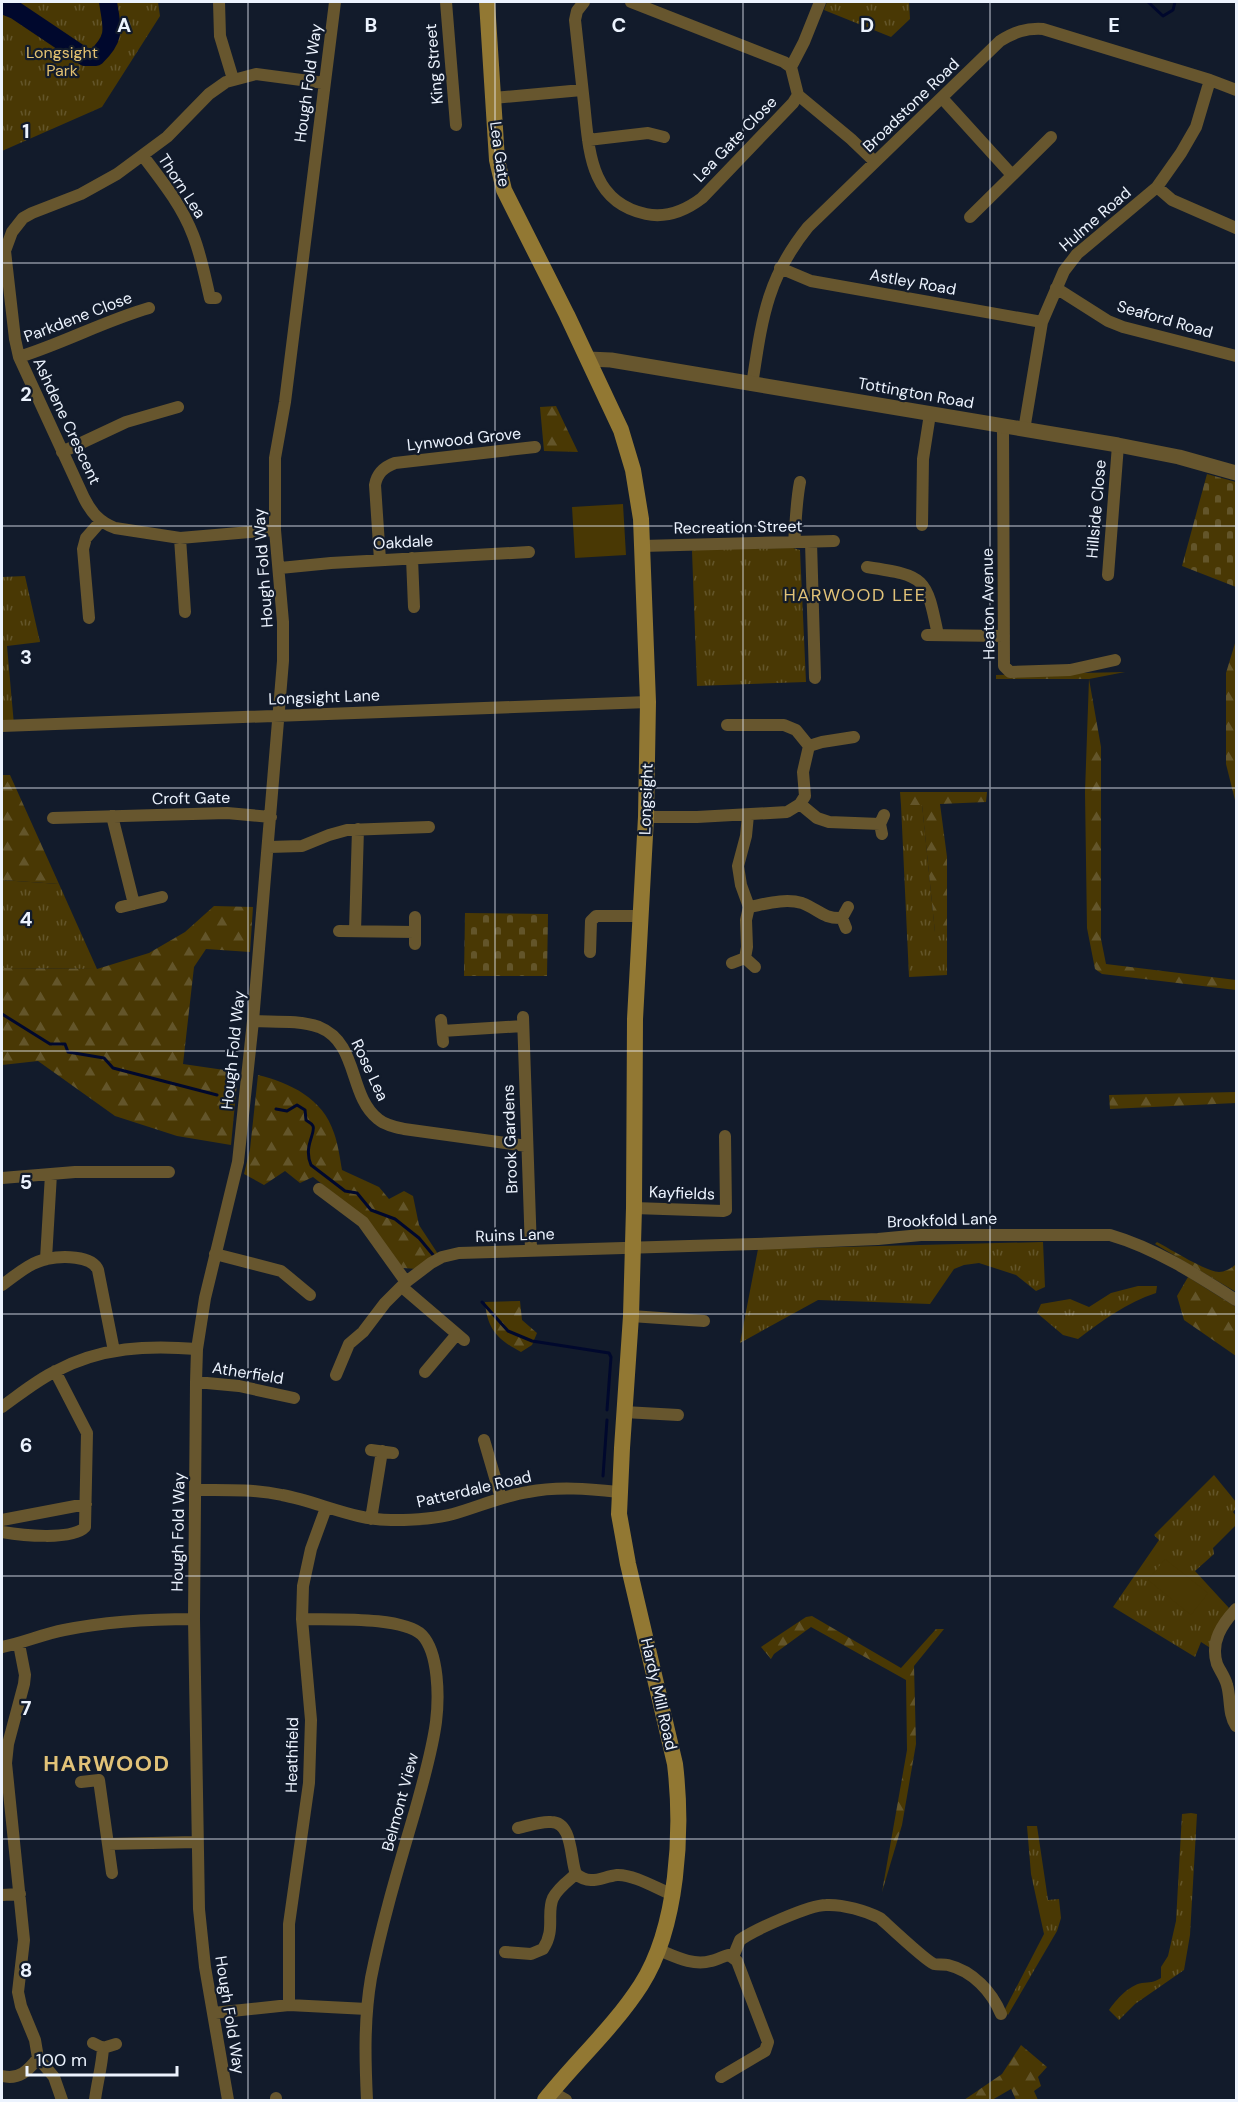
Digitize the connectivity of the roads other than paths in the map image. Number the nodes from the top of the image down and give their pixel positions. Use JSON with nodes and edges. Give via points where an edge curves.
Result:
{"nodes":[{"id":1,"x":219,"y":2,"type":"edge"},
{"id":2,"x":335,"y":2,"type":"edge"},
{"id":3,"x":446,"y":2,"type":"edge"},
{"id":4,"x":487,"y":2,"type":"edge"},
{"id":5,"x":584,"y":2,"type":"edge"},
{"id":6,"x":631,"y":2,"type":"edge"},
{"id":7,"x":820,"y":2,"type":"edge"},
{"id":8,"x":792,"y":67,"type":"junction"},
{"id":9,"x":233,"y":79,"type":"junction"},
{"id":10,"x":1210,"y":80,"type":"junction"},
{"id":11,"x":324,"y":83,"type":"junction"},
{"id":12,"x":582,"y":90,"type":"junction"},
{"id":13,"x":1236,"y":90,"type":"edge"},
{"id":14,"x":798,"y":95,"type":"junction"},
{"id":15,"x":493,"y":98,"type":"junction"},
{"id":16,"x":942,"y":98,"type":"junction"},
{"id":17,"x":456,"y":125,"type":"dead end"},
{"id":18,"x":664,"y":137,"type":"dead end"},
{"id":19,"x":1051,"y":137,"type":"dead end"},
{"id":20,"x":588,"y":140,"type":"junction"},
{"id":21,"x":143,"y":156,"type":"junction"},
{"id":22,"x":875,"y":162,"type":"junction"},
{"id":23,"x":1012,"y":175,"type":"junction"},
{"id":24,"x":1157,"y":187,"type":"junction"},
{"id":25,"x":970,"y":217,"type":"dead end"},
{"id":26,"x":1236,"y":228,"type":"edge"},
{"id":27,"x":7,"y":229,"type":"edge"},
{"id":28,"x":780,"y":268,"type":"junction"},
{"id":29,"x":1056,"y":288,"type":"junction"},
{"id":30,"x":216,"y":298,"type":"dead end"},
{"id":31,"x":149,"y":308,"type":"dead end"},
{"id":32,"x":1042,"y":322,"type":"junction"},
{"id":33,"x":1236,"y":356,"type":"edge"},
{"id":34,"x":19,"y":357,"type":"junction"},
{"id":35,"x":588,"y":359,"type":"junction"},
{"id":36,"x":752,"y":384,"type":"junction"},
{"id":37,"x":178,"y":408,"type":"dead end"},
{"id":38,"x":930,"y":414,"type":"junction"},
{"id":39,"x":1003,"y":427,"type":"junction"},
{"id":40,"x":1024,"y":430,"type":"junction"},
{"id":41,"x":1118,"y":445,"type":"junction"},
{"id":42,"x":535,"y":447,"type":"dead end"},
{"id":43,"x":62,"y":452,"type":"junction"},
{"id":44,"x":1236,"y":473,"type":"edge"},
{"id":45,"x":800,"y":482,"type":"dead end"},
{"id":46,"x":101,"y":521,"type":"junction"},
{"id":47,"x":922,"y":525,"type":"dead end"},
{"id":48,"x":275,"y":530,"type":"junction"},
{"id":49,"x":180,"y":538,"type":"junction"},
{"id":50,"x":834,"y":541,"type":"dead end"},
{"id":51,"x":794,"y":542,"type":"junction"},
{"id":52,"x":811,"y":542,"type":"junction"},
{"id":53,"x":642,"y":546,"type":"junction"},
{"id":54,"x":529,"y":552,"type":"dead end"},
{"id":55,"x":412,"y":558,"type":"junction"},
{"id":56,"x":380,"y":560,"type":"junction"},
{"id":57,"x":867,"y":567,"type":"dead end"},
{"id":58,"x":280,"y":568,"type":"junction"},
{"id":59,"x":1108,"y":575,"type":"dead end"},
{"id":60,"x":414,"y":607,"type":"dead end"},
{"id":61,"x":185,"y":615,"type":"dead end"},
{"id":62,"x":89,"y":621,"type":"dead end"},
{"id":63,"x":1004,"y":636,"type":"junction"},
{"id":64,"x":1116,"y":660,"type":"dead end"},
{"id":65,"x":815,"y":678,"type":"dead end"},
{"id":66,"x":648,"y":702,"type":"junction"},
{"id":67,"x":280,"y":715,"type":"junction"},
{"id":68,"x":727,"y":725,"type":"dead end"},
{"id":69,"x":2,"y":726,"type":"edge"},
{"id":70,"x":854,"y":737,"type":"dead end"},
{"id":71,"x":808,"y":746,"type":"junction"},
{"id":72,"x":800,"y":804,"type":"junction"},
{"id":73,"x":748,"y":815,"type":"junction"},
{"id":74,"x":112,"y":816,"type":"junction"},
{"id":75,"x":271,"y":817,"type":"junction"},
{"id":76,"x":646,"y":817,"type":"junction"},
{"id":77,"x":53,"y":819,"type":"dead end"},
{"id":78,"x":882,"y":824,"type":"dead end"},
{"id":79,"x":358,"y":829,"type":"junction"},
{"id":80,"x":425,"y":831,"type":"dead end"},
{"id":81,"x":269,"y":847,"type":"junction"},
{"id":82,"x":162,"y":897,"type":"dead end"},
{"id":83,"x":749,"y":907,"type":"junction"},
{"id":84,"x":641,"y":916,"type":"junction"},
{"id":85,"x":415,"y":917,"type":"dead end"},
{"id":86,"x":845,"y":918,"type":"dead end"},
{"id":87,"x":339,"y":931,"type":"dead end"},
{"id":88,"x":355,"y":931,"type":"junction"},
{"id":89,"x":590,"y":952,"type":"dead end"},
{"id":90,"x":745,"y":958,"type":"junction"},
{"id":91,"x":732,"y":963,"type":"dead end"},
{"id":92,"x":755,"y":967,"type":"dead end"},
{"id":93,"x":253,"y":1021,"type":"junction"},
{"id":94,"x":442,"y":1031,"type":"dead end"},
{"id":95,"x":725,"y":1136,"type":"dead end"},
{"id":96,"x":527,"y":1146,"type":"junction"},
{"id":97,"x":169,"y":1172,"type":"dead end"},
{"id":98,"x":51,"y":1174,"type":"junction"},
{"id":99,"x":2,"y":1178,"type":"edge"},
{"id":100,"x":319,"y":1189,"type":"dead end"},
{"id":101,"x":634,"y":1208,"type":"junction"},
{"id":102,"x":633,"y":1248,"type":"junction"},
{"id":103,"x":531,"y":1250,"type":"junction"},
{"id":104,"x":215,"y":1254,"type":"junction"},
{"id":105,"x":46,"y":1259,"type":"junction"},
{"id":106,"x":404,"y":1284,"type":"junction"},
{"id":107,"x":2,"y":1285,"type":"edge"},
{"id":108,"x":311,"y":1295,"type":"dead end"},
{"id":109,"x":1236,"y":1300,"type":"edge"},
{"id":110,"x":631,"y":1316,"type":"junction"},
{"id":111,"x":704,"y":1321,"type":"dead end"},
{"id":112,"x":197,"y":1349,"type":"junction"},
{"id":113,"x":114,"y":1351,"type":"junction"},
{"id":114,"x":55,"y":1371,"type":"junction"},
{"id":115,"x":425,"y":1372,"type":"dead end"},
{"id":116,"x":336,"y":1375,"type":"dead end"},
{"id":117,"x":196,"y":1382,"type":"junction"},
{"id":118,"x":296,"y":1384,"type":"dead end"},
{"id":119,"x":2,"y":1407,"type":"edge"},
{"id":120,"x":624,"y":1412,"type":"junction"},
{"id":121,"x":678,"y":1414,"type":"dead end"},
{"id":122,"x":485,"y":1440,"type":"dead end"},
{"id":123,"x":382,"y":1452,"type":"dead end"},
{"id":124,"x":196,"y":1490,"type":"junction"},
{"id":125,"x":619,"y":1492,"type":"junction"},
{"id":126,"x":501,"y":1498,"type":"junction"},
{"id":127,"x":86,"y":1504,"type":"junction"},
{"id":128,"x":327,"y":1508,"type":"junction"},
{"id":129,"x":372,"y":1518,"type":"junction"},
{"id":130,"x":2,"y":1520,"type":"edge"},
{"id":131,"x":2,"y":1532,"type":"edge"},
{"id":132,"x":1236,"y":1609,"type":"edge"},
{"id":133,"x":194,"y":1619,"type":"junction"},
{"id":134,"x":302,"y":1619,"type":"junction"},
{"id":135,"x":19,"y":1644,"type":"junction"},
{"id":136,"x":2,"y":1647,"type":"edge"},
{"id":137,"x":1236,"y":1726,"type":"edge"},
{"id":138,"x":81,"y":1782,"type":"dead end"},
{"id":139,"x":518,"y":1828,"type":"dead end"},
{"id":140,"x":196,"y":1842,"type":"junction"},
{"id":141,"x":108,"y":1844,"type":"junction"},
{"id":142,"x":112,"y":1873,"type":"dead end"},
{"id":143,"x":576,"y":1874,"type":"junction"},
{"id":144,"x":20,"y":1894,"type":"junction"},
{"id":145,"x":2,"y":1895,"type":"edge"},
{"id":146,"x":673,"y":1895,"type":"junction"},
{"id":147,"x":659,"y":1950,"type":"junction"},
{"id":148,"x":505,"y":1952,"type":"dead end"},
{"id":149,"x":733,"y":1957,"type":"junction"},
{"id":150,"x":289,"y":2005,"type":"junction"},
{"id":151,"x":367,"y":2008,"type":"junction"},
{"id":152,"x":213,"y":2013,"type":"junction"},
{"id":153,"x":1001,"y":2014,"type":"dead end"},
{"id":154,"x":116,"y":2044,"type":"dead end"},
{"id":155,"x":38,"y":2058,"type":"junction"},
{"id":156,"x":2,"y":2076,"type":"edge"},
{"id":157,"x":721,"y":2077,"type":"dead end"},
{"id":158,"x":554,"y":2098,"type":"edge"},
{"id":159,"x":62,"y":2100,"type":"edge"},
{"id":160,"x":94,"y":2100,"type":"edge"},
{"id":161,"x":228,"y":2100,"type":"edge"},
{"id":162,"x":367,"y":2100,"type":"edge"}],
"edges":[{"from":1,"to":9,"type":"street","via":[[220,36]]},
{"from":2,"to":11,"type":"street","name":"Hough Fold Way"},
{"from":3,"to":17,"type":"street","name":"King Street"},
{"from":4,"to":15,"type":"main road","name":"Lea Gate"},
{"from":5,"to":12,"type":"street","name":"Lea Gate Close","via":[[574,20]]},
{"from":6,"to":8,"type":"street"},
{"from":7,"to":8,"type":"street"},
{"from":8,"to":14,"type":"street","name":"Lea Gate Close"},
{"from":9,"to":11,"type":"street","name":"Ashdene Crescent","via":[[256,74]]},
{"from":9,"to":21,"type":"street","name":"Ashdene Crescent","via":[[217,87]]},
{"from":10,"to":13,"type":"street"},
{"from":10,"to":16,"type":"street","name":"Broadstone Road","via":[[1032,28],[1000,41]]},
{"from":10,"to":24,"type":"street","name":"Hulme Road","via":[[1196,127]]},
{"from":11,"to":48,"type":"street","name":"Hough Fold Way","via":[[275,458]]},
{"from":12,"to":15,"type":"street"},
{"from":12,"to":20,"type":"street","name":"Lea Gate Close"},
{"from":14,"to":20,"type":"street","name":"Lea Gate Close","via":[[702,198],[674,213],[651,215],[614,199],[596,175]]},
{"from":14,"to":22,"type":"street"},
{"from":15,"to":35,"type":"main road","name":"Lea Gate","via":[[497,160],[504,190]]},
{"from":16,"to":22,"type":"street","name":"Broadstone Road"},
{"from":16,"to":23,"type":"street"},
{"from":18,"to":20,"type":"street","via":[[648,133]]},
{"from":19,"to":23,"type":"street"},
{"from":21,"to":27,"type":"street","name":"Ashdene Crescent","via":[[81,194],[32,213]]},
{"from":21,"to":30,"type":"street","name":"Thorn Lea","via":[[185,217],[210,298]]},
{"from":22,"to":28,"type":"street","name":"Broadstone Road","via":[[808,227]]},
{"from":23,"to":25,"type":"street"},
{"from":24,"to":26,"type":"street","via":[[1172,200]]},
{"from":24,"to":29,"type":"street","name":"Hulme Road","via":[[1071,260]]},
{"from":27,"to":34,"type":"street","name":"Ashdene Crescent","via":[[5,260]]},
{"from":28,"to":32,"type":"street","name":"Astley Road","via":[[811,281]]},
{"from":28,"to":36,"type":"street","name":"Broadstone Road","via":[[764,309]]},
{"from":29,"to":32,"type":"street","name":"Hulme Road"},
{"from":29,"to":33,"type":"street","name":"Seaford Road","via":[[1123,327]]},
{"from":31,"to":34,"type":"street","name":"Parkdene Close"},
{"from":32,"to":40,"type":"street","name":"Hulme Road"},
{"from":34,"to":43,"type":"street","name":"Ashdene Crescent"},
{"from":35,"to":36,"type":"street","name":"Tottington Road"},
{"from":35,"to":53,"type":"main road","name":"Longsight","via":[[621,430],[630,461],[638,494]]},
{"from":36,"to":38,"type":"street","name":"Tottington Road"},
{"from":37,"to":43,"type":"street","via":[[126,422]]},
{"from":38,"to":39,"type":"street","name":"Tottington Road"},
{"from":38,"to":47,"type":"street","via":[[923,459]]},
{"from":39,"to":40,"type":"street","name":"Tottington Road"},
{"from":39,"to":63,"type":"street","name":"Heaton Avenue"},
{"from":40,"to":41,"type":"street","name":"Tottington Road"},
{"from":41,"to":44,"type":"street","name":"Tottington Road"},
{"from":41,"to":59,"type":"street","name":"Hillside Close"},
{"from":42,"to":56,"type":"street","name":"Lynwood Grove","via":[[395,463],[383,469],[375,485]]},
{"from":43,"to":46,"type":"street","name":"Ashdene Crescent","via":[[88,506]]},
{"from":45,"to":51,"type":"street"},
{"from":46,"to":49,"type":"street","via":[[126,530]]},
{"from":46,"to":62,"type":"street","via":[[83,549]]},
{"from":48,"to":49,"type":"street"},
{"from":48,"to":58,"type":"street","name":"Hough Fold Way"},
{"from":49,"to":61,"type":"street"},
{"from":50,"to":52,"type":"street","name":"Recreation Street"},
{"from":51,"to":52,"type":"street","name":"Recreation Street"},
{"from":51,"to":53,"type":"street","name":"Recreation Street"},
{"from":52,"to":65,"type":"street"},
{"from":53,"to":66,"type":"main road","name":"Longsight"},
{"from":54,"to":55,"type":"street","name":"Oakdale"},
{"from":55,"to":56,"type":"street","name":"Oakdale"},
{"from":55,"to":60,"type":"street"},
{"from":56,"to":58,"type":"street","name":"Oakdale"},
{"from":57,"to":63,"type":"street","via":[[884,565],[920,582],[931,602],[933,635]]},
{"from":58,"to":67,"type":"street","name":"Hough Fold Way"},
{"from":63,"to":64,"type":"street","name":"Heaton Avenue","via":[[1004,666],[1010,672],[1070,670]]},
{"from":66,"to":67,"type":"street","name":"Longsight Lane"},
{"from":66,"to":76,"type":"main road","name":"Longsight"},
{"from":67,"to":69,"type":"street","name":"Longsight Lane"},
{"from":67,"to":75,"type":"street","name":"Hough Fold Way"},
{"from":68,"to":71,"type":"street","via":[[784,725],[796,730]]},
{"from":70,"to":71,"type":"street","via":[[836,736]]},
{"from":71,"to":72,"type":"street","via":[[803,772],[805,796]]},
{"from":72,"to":73,"type":"street","via":[[787,812]]},
{"from":72,"to":78,"type":"street","via":[[829,822]]},
{"from":73,"to":76,"type":"street"},
{"from":73,"to":83,"type":"street","via":[[738,866]]},
{"from":74,"to":75,"type":"street","name":"Croft Gate","via":[[227,813]]},
{"from":74,"to":77,"type":"street","name":"Croft Gate"},
{"from":74,"to":82,"type":"street","via":[[128,905]]},
{"from":75,"to":81,"type":"street","name":"Hough Fold Way"},
{"from":76,"to":84,"type":"main road","name":"Longsight"},
{"from":79,"to":80,"type":"street"},
{"from":79,"to":81,"type":"street","via":[[302,846]]},
{"from":79,"to":88,"type":"street"},
{"from":81,"to":93,"type":"street","name":"Hough Fold Way"},
{"from":83,"to":86,"type":"street","via":[[794,901],[829,918]]},
{"from":83,"to":90,"type":"street"},
{"from":84,"to":89,"type":"street","via":[[592,918]]},
{"from":84,"to":101,"type":"main road","name":"Longsight","via":[[635,1019]]},
{"from":85,"to":88,"type":"street","via":[[415,938]]},
{"from":87,"to":88,"type":"street"},
{"from":90,"to":91,"type":"street"},
{"from":90,"to":92,"type":"street"},
{"from":93,"to":96,"type":"street","name":"Rose Lea","via":[[312,1025],[330,1033],[347,1055],[366,1104],[380,1121],[404,1129]]},
{"from":93,"to":104,"type":"street","name":"Hough Fold Way","via":[[238,1162]]},
{"from":94,"to":96,"type":"street","name":"Brook Gardens","via":[[523,1022]]},
{"from":95,"to":101,"type":"street","name":"Kayfields","via":[[726,1210]]},
{"from":96,"to":103,"type":"street","name":"Brook Gardens"},
{"from":97,"to":98,"type":"street","via":[[150,1177]]},
{"from":98,"to":99,"type":"street"},
{"from":98,"to":105,"type":"street"},
{"from":100,"to":106,"type":"street","via":[[363,1222]]},
{"from":101,"to":102,"type":"main road","name":"Longsight"},
{"from":102,"to":103,"type":"street","name":"Ruins Lane"},
{"from":102,"to":109,"type":"street","name":"Brookfold Lane","via":[[921,1235],[1110,1235],[1138,1244]]},
{"from":102,"to":110,"type":"main road","name":"Hardy Mill Road"},
{"from":103,"to":106,"type":"street","name":"Ruins Lane","via":[[442,1257]]},
{"from":104,"to":108,"type":"street","via":[[281,1271]]},
{"from":104,"to":112,"type":"street","name":"Hough Fold Way"},
{"from":105,"to":107,"type":"street"},
{"from":105,"to":113,"type":"street","via":[[85,1258],[96,1265]]},
{"from":106,"to":115,"type":"street","via":[[460,1337]]},
{"from":106,"to":116,"type":"street","name":"Ruins Lane","via":[[350,1344],[347,1358]]},
{"from":110,"to":111,"type":"street"},
{"from":110,"to":120,"type":"main road","name":"Hardy Mill Road"},
{"from":112,"to":113,"type":"street","via":[[154,1347]]},
{"from":112,"to":117,"type":"street","name":"Hough Fold Way"},
{"from":113,"to":114,"type":"street"},
{"from":114,"to":119,"type":"street"},
{"from":114,"to":127,"type":"street","via":[[87,1432]]},
{"from":117,"to":118,"type":"street","name":"Atherfield","via":[[239,1386],[294,1401]]},
{"from":117,"to":124,"type":"street","name":"Hough Fold Way"},
{"from":120,"to":121,"type":"street"},
{"from":120,"to":125,"type":"main road","name":"Hardy Mill Road"},
{"from":122,"to":126,"type":"street"},
{"from":123,"to":129,"type":"street"},
{"from":124,"to":128,"type":"street","name":"Patterdale Road","via":[[282,1495]]},
{"from":124,"to":133,"type":"street","name":"Hough Fold Way"},
{"from":125,"to":126,"type":"street","name":"Patterdale Road","via":[[550,1489]]},
{"from":125,"to":146,"type":"main road","name":"Hardy Mill Road","via":[[624,1546],[675,1764],[678,1811]]},
{"from":126,"to":129,"type":"street","name":"Patterdale Road","via":[[434,1518]]},
{"from":127,"to":130,"type":"street"},
{"from":127,"to":131,"type":"street","via":[[85,1527],[81,1531],[55,1536]]},
{"from":128,"to":129,"type":"street","name":"Patterdale Road"},
{"from":128,"to":134,"type":"street","name":"Heathfield","via":[[306,1568]]},
{"from":132,"to":137,"type":"street","via":[[1221,1629],[1215,1646],[1215,1658],[1227,1682],[1230,1712]]},
{"from":133,"to":135,"type":"street","via":[[106,1622],[61,1630]]},
{"from":133,"to":140,"type":"street","name":"Hough Fold Way"},
{"from":134,"to":150,"type":"street","name":"Heathfield","via":[[310,1720],[309,1783],[289,1924]]},
{"from":134,"to":151,"type":"street","name":"Belmont View","via":[[408,1626],[426,1640],[435,1663],[437,1711],[432,1747],[381,1933]]},
{"from":135,"to":136,"type":"street"},
{"from":135,"to":144,"type":"street","via":[[25,1675],[6,1763]]},
{"from":138,"to":141,"type":"street","via":[[99,1780]]},
{"from":139,"to":143,"type":"street","via":[[534,1829],[555,1822],[564,1829]]},
{"from":140,"to":141,"type":"street"},
{"from":140,"to":152,"type":"street","name":"Hough Fold Way","via":[[199,1909]]},
{"from":141,"to":142,"type":"street"},
{"from":143,"to":146,"type":"street","via":[[595,1881],[622,1875]]},
{"from":143,"to":148,"type":"street","via":[[553,1898],[552,1925],[546,1944],[531,1954],[518,1949]]},
{"from":144,"to":145,"type":"street"},
{"from":144,"to":155,"type":"street","via":[[24,1940],[18,1992]]},
{"from":146,"to":147,"type":"main road","name":"Hardy Mill Road"},
{"from":147,"to":149,"type":"street","via":[[696,1963],[726,1955]]},
{"from":147,"to":158,"type":"main road","name":"Hardy Mill Road","via":[[640,1986]]},
{"from":149,"to":153,"type":"street","via":[[740,1940],[762,1929],[819,1906],[844,1907],[873,1914],[934,1964],[950,1965],[978,1980]]},
{"from":149,"to":157,"type":"street","via":[[768,2047]]},
{"from":150,"to":151,"type":"street"},
{"from":150,"to":152,"type":"street"},
{"from":151,"to":162,"type":"street","name":"Belmont View"},
{"from":152,"to":161,"type":"street","name":"Hough Fold Way"},
{"from":154,"to":160,"type":"street","via":[[98,2045],[102,2068]]},
{"from":155,"to":156,"type":"street","via":[[19,2076]]},
{"from":155,"to":159,"type":"street","via":[[54,2077]]}]}
